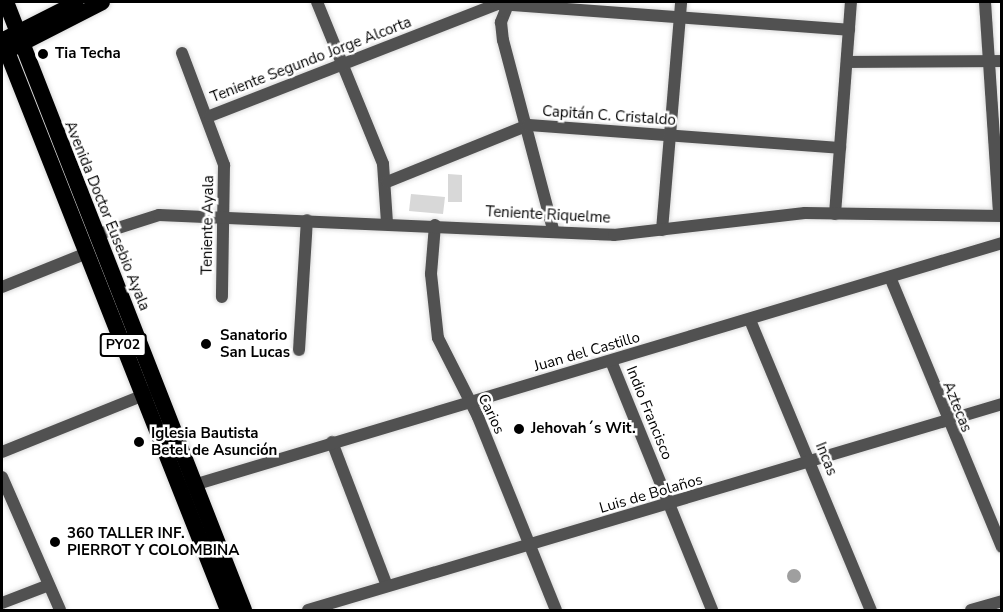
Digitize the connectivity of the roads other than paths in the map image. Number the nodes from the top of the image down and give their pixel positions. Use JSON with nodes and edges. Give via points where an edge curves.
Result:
{"nodes":[{"id":1,"x":6,"y":2,"type":"edge"},
{"id":2,"x":76,"y":2,"type":"edge"},
{"id":3,"x":102,"y":2,"type":"edge"},
{"id":4,"x":317,"y":2,"type":"edge"},
{"id":5,"x":508,"y":2,"type":"edge"},
{"id":6,"x":681,"y":2,"type":"edge"},
{"id":7,"x":851,"y":2,"type":"edge"},
{"id":8,"x":985,"y":2,"type":"edge"},
{"id":9,"x":680,"y":18,"type":"junction"},
{"id":10,"x":849,"y":30,"type":"junction"},
{"id":11,"x":8,"y":43,"type":"edge"},
{"id":12,"x":182,"y":53,"type":"dead end"},
{"id":13,"x":996,"y":61,"type":"edge"},
{"id":14,"x":847,"y":62,"type":"junction"},
{"id":15,"x":342,"y":64,"type":"junction"},
{"id":16,"x":2,"y":72,"type":"edge"},
{"id":17,"x":18,"y":79,"type":"junction"},
{"id":18,"x":210,"y":116,"type":"junction"},
{"id":19,"x":528,"y":125,"type":"junction"},
{"id":20,"x":669,"y":136,"type":"junction"},
{"id":21,"x":840,"y":148,"type":"junction"},
{"id":22,"x":387,"y":182,"type":"junction"},
{"id":23,"x":835,"y":214,"type":"junction"},
{"id":24,"x":1000,"y":215,"type":"edge"},
{"id":25,"x":223,"y":218,"type":"junction"},
{"id":26,"x":307,"y":220,"type":"junction"},
{"id":27,"x":387,"y":222,"type":"junction"},
{"id":28,"x":435,"y":225,"type":"junction"},
{"id":29,"x":553,"y":229,"type":"junction"},
{"id":30,"x":662,"y":230,"type":"junction"},
{"id":31,"x":96,"y":236,"type":"junction"},
{"id":32,"x":1002,"y":243,"type":"edge"},
{"id":33,"x":87,"y":253,"type":"junction"},
{"id":34,"x":890,"y":277,"type":"junction"},
{"id":35,"x":2,"y":287,"type":"edge"},
{"id":36,"x":222,"y":297,"type":"dead end"},
{"id":37,"x":750,"y":320,"type":"junction"},
{"id":38,"x":299,"y":350,"type":"dead end"},
{"id":39,"x":611,"y":361,"type":"junction"},
{"id":40,"x":151,"y":393,"type":"junction"},
{"id":41,"x":470,"y":402,"type":"junction"},
{"id":42,"x":1002,"y":404,"type":"edge"},
{"id":43,"x":946,"y":420,"type":"junction"},
{"id":44,"x":332,"y":442,"type":"junction"},
{"id":45,"x":2,"y":452,"type":"edge"},
{"id":46,"x":812,"y":463,"type":"junction"},
{"id":47,"x":2,"y":477,"type":"edge"},
{"id":48,"x":187,"y":487,"type":"junction"},
{"id":49,"x":669,"y":504,"type":"junction"},
{"id":50,"x":530,"y":546,"type":"junction"},
{"id":51,"x":1002,"y":547,"type":"edge"},
{"id":52,"x":49,"y":585,"type":"junction"},
{"id":53,"x":387,"y":586,"type":"junction"},
{"id":54,"x":1002,"y":601,"type":"edge"},
{"id":55,"x":2,"y":603,"type":"edge"},
{"id":56,"x":60,"y":610,"type":"edge"},
{"id":57,"x":228,"y":610,"type":"edge"},
{"id":58,"x":244,"y":610,"type":"edge"},
{"id":59,"x":308,"y":610,"type":"edge"},
{"id":60,"x":556,"y":610,"type":"edge"},
{"id":61,"x":712,"y":610,"type":"edge"},
{"id":62,"x":871,"y":610,"type":"edge"},
{"id":63,"x":971,"y":610,"type":"edge"}],
"edges":[{"from":1,"to":11,"type":"highway","name":"Avenida Doctor Eusebio Ayala","number":"PY02"},
{"from":2,"to":11,"type":"main road"},
{"from":3,"to":11,"type":"main road"},
{"from":4,"to":15,"type":"street"},
{"from":5,"to":9,"type":"street","name":"Teniente Segundo Jorge Alcorta"},
{"from":5,"to":15,"type":"street","name":"Teniente Segundo Jorge Alcorta"},
{"from":5,"to":19,"type":"street","via":[[501,22],[503,40]]},
{"from":6,"to":9,"type":"street"},
{"from":7,"to":10,"type":"street"},
{"from":8,"to":13,"type":"street"},
{"from":9,"to":10,"type":"street","name":"Teniente Segundo Jorge Alcorta"},
{"from":9,"to":20,"type":"street"},
{"from":10,"to":14,"type":"street"},
{"from":11,"to":17,"type":"highway","name":"Avenida Doctor Eusebio Ayala","number":"PY02"},
{"from":11,"to":31,"type":"highway","name":"Avenida Doctor Eusebio Ayala","number":"PY02"},
{"from":12,"to":18,"type":"street","name":"Teniente Ayala"},
{"from":13,"to":14,"type":"street"},
{"from":13,"to":24,"type":"street"},
{"from":14,"to":21,"type":"street"},
{"from":15,"to":18,"type":"street","name":"Teniente Segundo Jorge Alcorta"},
{"from":15,"to":22,"type":"street"},
{"from":16,"to":17,"type":"highway"},
{"from":17,"to":33,"type":"highway","name":"Avenida Doctor Eusebio Ayala","number":"PY02"},
{"from":18,"to":25,"type":"street","name":"Teniente Ayala","via":[[225,173]]},
{"from":19,"to":20,"type":"street","name":"Capitán C. Cristaldo"},
{"from":19,"to":22,"type":"street","name":"Capitán C. Cristaldo"},
{"from":19,"to":29,"type":"street"},
{"from":20,"to":21,"type":"street","name":"Capitán C. Cristaldo"},
{"from":20,"to":30,"type":"street"},
{"from":21,"to":23,"type":"street"},
{"from":22,"to":27,"type":"street"},
{"from":23,"to":24,"type":"street","name":"Teniente Riquelme"},
{"from":23,"to":30,"type":"street","name":"Teniente Riquelme","via":[[743,218]]},
{"from":25,"to":26,"type":"street","name":"Teniente Riquelme"},
{"from":25,"to":31,"type":"street","name":"Teniente Riquelme","via":[[150,215]]},
{"from":25,"to":36,"type":"street","name":"Teniente Ayala"},
{"from":26,"to":27,"type":"street","name":"Teniente Riquelme"},
{"from":26,"to":38,"type":"street"},
{"from":27,"to":28,"type":"street","name":"Teniente Riquelme"},
{"from":28,"to":29,"type":"street","name":"Teniente Riquelme"},
{"from":28,"to":41,"type":"street","name":"Carios","via":[[434,319],[445,360]]},
{"from":29,"to":30,"type":"street","name":"Teniente Riquelme","via":[[614,235]]},
{"from":31,"to":40,"type":"highway","name":"Avenida Doctor Eusebio Ayala","number":"PY02"},
{"from":32,"to":34,"type":"street","name":"Juan del Castillo"},
{"from":33,"to":35,"type":"street"},
{"from":33,"to":40,"type":"highway","name":"Avenida Doctor Eusebio Ayala","number":"PY02"},
{"from":34,"to":37,"type":"street","name":"Juan del Castillo"},
{"from":34,"to":43,"type":"street","name":"Aztecas"},
{"from":37,"to":39,"type":"street","name":"Juan del Castillo"},
{"from":37,"to":46,"type":"street","name":"Incas"},
{"from":39,"to":41,"type":"street","name":"Juan del Castillo"},
{"from":39,"to":49,"type":"street","name":"Indio Francisco"},
{"from":40,"to":45,"type":"street"},
{"from":40,"to":48,"type":"highway","name":"Avenida Doctor Eusebio Ayala","number":"PY02"},
{"from":41,"to":44,"type":"street","name":"Juan del Castillo"},
{"from":41,"to":50,"type":"street","name":"Carios"},
{"from":42,"to":43,"type":"street","name":"Luis de Bolaños"},
{"from":43,"to":46,"type":"street","name":"Luis de Bolaños"},
{"from":43,"to":51,"type":"street","name":"Aztecas"},
{"from":44,"to":48,"type":"street","name":"Juan del Castillo"},
{"from":44,"to":53,"type":"street"},
{"from":46,"to":49,"type":"street","name":"Luis de Bolaños"},
{"from":46,"to":62,"type":"street","name":"Incas"},
{"from":47,"to":52,"type":"street"},
{"from":48,"to":57,"type":"highway","name":"Avenida Doctor Eusebio Ayala","number":"PY02"},
{"from":48,"to":58,"type":"highway","name":"Avenida Doctor Eusebio Ayala","number":"PY02"},
{"from":49,"to":50,"type":"street","name":"Luis de Bolaños"},
{"from":49,"to":61,"type":"street","name":"Indio Francisco"},
{"from":50,"to":53,"type":"street","name":"Luis de Bolaños"},
{"from":50,"to":60,"type":"street","name":"Carios"},
{"from":52,"to":55,"type":"street"},
{"from":52,"to":56,"type":"street"},
{"from":53,"to":59,"type":"street","name":"Luis de Bolaños"},
{"from":54,"to":63,"type":"street"}]}
